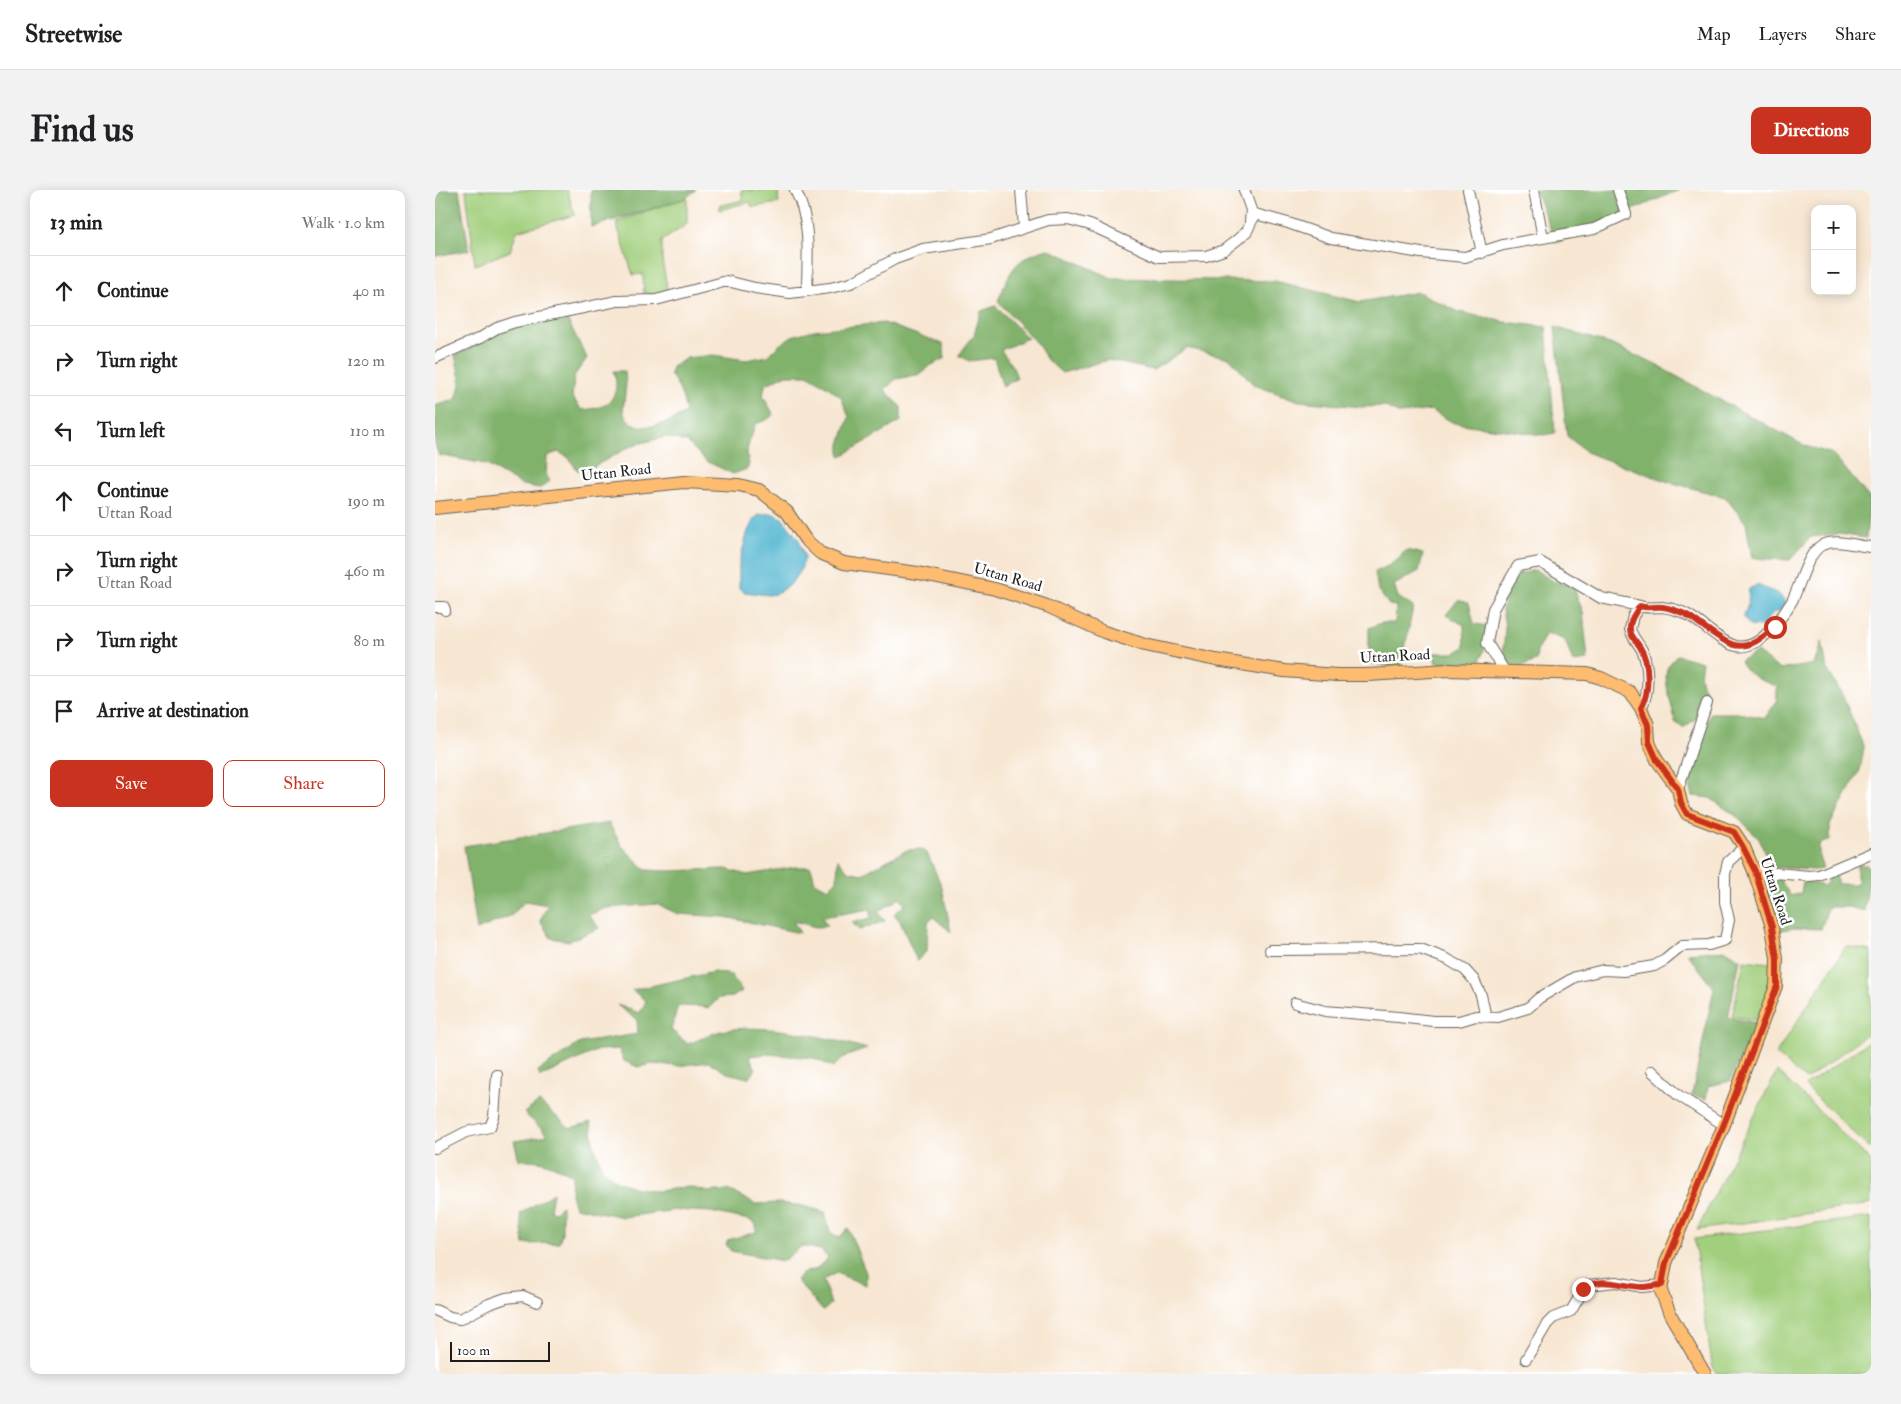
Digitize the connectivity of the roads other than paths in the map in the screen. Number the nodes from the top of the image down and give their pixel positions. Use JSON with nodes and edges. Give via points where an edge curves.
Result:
{"nodes":[{"id":1,"x":795,"y":190,"type":"edge"},
{"id":2,"x":1021,"y":190,"type":"edge"},
{"id":3,"x":1244,"y":190,"type":"edge"},
{"id":4,"x":1469,"y":190,"type":"edge"},
{"id":5,"x":1534,"y":190,"type":"edge"},
{"id":6,"x":1618,"y":190,"type":"edge"},
{"id":7,"x":1249,"y":225,"type":"junction"},
{"id":8,"x":1024,"y":227,"type":"junction"},
{"id":9,"x":1543,"y":238,"type":"junction"},
{"id":10,"x":1482,"y":253,"type":"junction"},
{"id":11,"x":807,"y":291,"type":"junction"},
{"id":12,"x":435,"y":358,"type":"edge"},
{"id":13,"x":435,"y":508,"type":"edge"},
{"id":14,"x":1871,"y":548,"type":"edge"},
{"id":15,"x":1640,"y":606,"type":"junction"},
{"id":16,"x":1505,"y":672,"type":"junction"},
{"id":17,"x":1707,"y":704,"type":"dead end"},
{"id":18,"x":1641,"y":708,"type":"junction"},
{"id":19,"x":1678,"y":789,"type":"junction"},
{"id":20,"x":1743,"y":847,"type":"junction"},
{"id":21,"x":1871,"y":852,"type":"edge"},
{"id":22,"x":1755,"y":871,"type":"junction"},
{"id":23,"x":1270,"y":950,"type":"dead end"},
{"id":24,"x":1295,"y":1003,"type":"dead end"},
{"id":25,"x":1486,"y":1017,"type":"junction"},
{"id":26,"x":1653,"y":1071,"type":"dead end"},
{"id":27,"x":497,"y":1075,"type":"dead end"},
{"id":28,"x":1724,"y":1124,"type":"junction"},
{"id":29,"x":435,"y":1148,"type":"edge"},
{"id":30,"x":1662,"y":1285,"type":"junction"},
{"id":31,"x":537,"y":1302,"type":"dead end"},
{"id":32,"x":435,"y":1310,"type":"edge"},
{"id":33,"x":1526,"y":1359,"type":"dead end"},
{"id":34,"x":1705,"y":1374,"type":"edge"}],
"edges":[{"from":1,"to":11,"type":"street","via":[[807,230]]},
{"from":2,"to":8,"type":"street"},
{"from":3,"to":7,"type":"street","via":[[1251,210]]},
{"from":4,"to":10,"type":"street"},
{"from":5,"to":9,"type":"street"},
{"from":6,"to":9,"type":"street","via":[[1626,214],[1594,228]]},
{"from":7,"to":8,"type":"street","via":[[1247,231],[1224,250],[1206,256],[1180,258],[1159,257],[1090,225],[1068,219]]},
{"from":7,"to":10,"type":"street","via":[[1255,214],[1331,238],[1451,256]]},
{"from":8,"to":11,"type":"street","via":[[991,239],[923,249],[895,258],[851,282]]},
{"from":9,"to":10,"type":"street","via":[[1503,245]]},
{"from":11,"to":12,"type":"street","via":[[790,293],[727,281],[656,300],[617,301],[515,322]]},
{"from":13,"to":16,"type":"main road","name":"Uttan Road","via":[[683,482],[739,484],[759,490],[787,512],[805,539],[821,553],[844,563],[926,574],[995,589],[1145,645],[1293,672],[1360,675],[1448,670]]},
{"from":14,"to":15,"type":"street","via":[[1839,542],[1817,549],[1775,627],[1756,643],[1746,646],[1736,646],[1687,615],[1663,607]]},
{"from":15,"to":16,"type":"street","via":[[1601,598],[1540,562],[1518,566],[1493,609],[1487,643]]},
{"from":15,"to":18,"type":"street","via":[[1630,629],[1646,664],[1647,694]]},
{"from":16,"to":18,"type":"main road","name":"Uttan Road","via":[[1587,674],[1630,692]]},
{"from":17,"to":19,"type":"street"},
{"from":18,"to":19,"type":"main road","name":"Uttan Road","via":[[1657,760]]},
{"from":19,"to":20,"type":"main road","name":"Uttan Road","via":[[1687,814],[1734,832]]},
{"from":20,"to":22,"type":"main road","name":"Uttan Road"},
{"from":20,"to":25,"type":"street","via":[[1728,862],[1725,874],[1729,920],[1725,940],[1709,945],[1683,946],[1653,966],[1623,971],[1603,970],[1575,977],[1528,1008],[1498,1017]]},
{"from":21,"to":22,"type":"street","via":[[1819,875]]},
{"from":22,"to":28,"type":"main road","name":"Uttan Road","via":[[1772,927],[1777,986]]},
{"from":23,"to":25,"type":"street","via":[[1421,949],[1465,970],[1474,980]]},
{"from":24,"to":25,"type":"street","via":[[1325,1011],[1433,1022]]},
{"from":26,"to":28,"type":"street","via":[[1677,1095]]},
{"from":27,"to":29,"type":"street","via":[[492,1125],[466,1132]]},
{"from":28,"to":30,"type":"main road","name":"Uttan Road","via":[[1666,1263]]},
{"from":30,"to":33,"type":"street","via":[[1642,1287],[1616,1282],[1588,1285],[1571,1311],[1547,1324]]},
{"from":30,"to":34,"type":"main road","name":"Uttan Road","via":[[1669,1314]]},
{"from":31,"to":32,"type":"street","via":[[523,1296],[506,1298],[460,1319]]}]}
